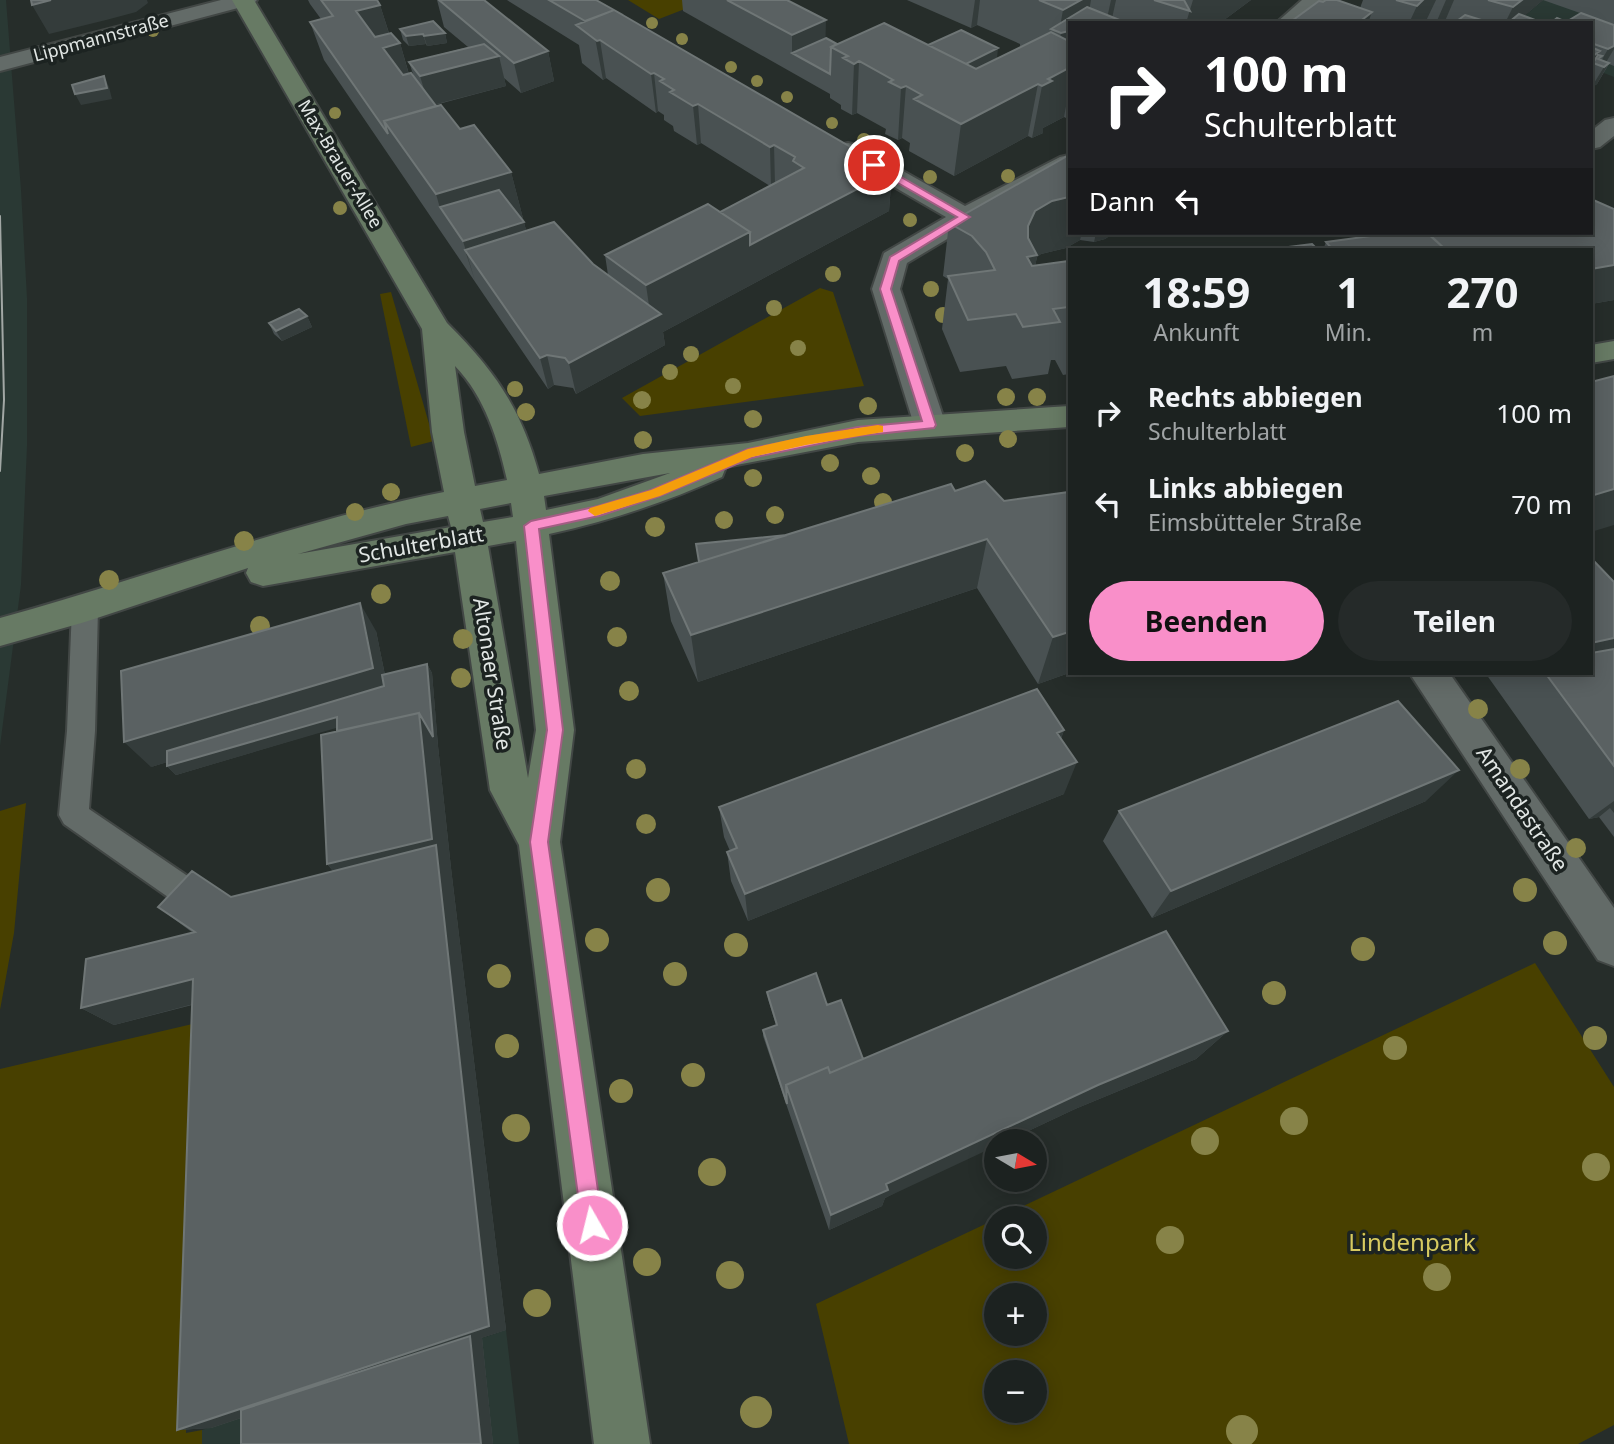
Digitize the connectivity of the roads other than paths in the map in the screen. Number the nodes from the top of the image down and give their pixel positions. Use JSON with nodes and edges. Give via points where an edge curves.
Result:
{"nodes":[{"id":1,"x":244,"y":0,"type":"edge"},
{"id":2,"x":1315,"y":0,"type":"edge"},
{"id":3,"x":1289,"y":21,"type":"edge"},
{"id":4,"x":0,"y":64,"type":"edge"},
{"id":5,"x":1614,"y":125,"type":"edge"},
{"id":6,"x":1593,"y":141,"type":"edge"},
{"id":7,"x":833,"y":142,"type":"edge"},
{"id":8,"x":1068,"y":163,"type":"edge"},
{"id":9,"x":965,"y":217,"type":"junction"},
{"id":10,"x":436,"y":328,"type":"junction"},
{"id":11,"x":1614,"y":350,"type":"edge"},
{"id":12,"x":1593,"y":354,"type":"edge"},
{"id":13,"x":1068,"y":416,"type":"edge"},
{"id":14,"x":930,"y":425,"type":"junction"},
{"id":15,"x":748,"y":454,"type":"junction"},
{"id":16,"x":526,"y":489,"type":"junction"},
{"id":17,"x":462,"y":501,"type":"junction"},
{"id":18,"x":531,"y":526,"type":"junction"},
{"id":19,"x":469,"y":537,"type":"junction"},
{"id":20,"x":85,"y":608,"type":"junction"},
{"id":21,"x":0,"y":632,"type":"edge"},
{"id":22,"x":1430,"y":675,"type":"edge"},
{"id":23,"x":539,"y":842,"type":"junction"},
{"id":24,"x":205,"y":906,"type":"edge"},
{"id":25,"x":1614,"y":945,"type":"edge"},
{"id":26,"x":622,"y":1444,"type":"edge"}],
"edges":[{"from":1,"to":4,"type":"street","name":"Lippmannstraße"},
{"from":1,"to":10,"type":"main road","name":"Max-Brauer-Allee"},
{"from":2,"to":3,"type":"street"},
{"from":5,"to":6,"type":"street"},
{"from":7,"to":9,"type":"street"},
{"from":8,"to":9,"type":"street"},
{"from":9,"to":14,"type":"street","via":[[894,259],[886,289]]},
{"from":10,"to":16,"type":"main road","name":"Max-Brauer-Allee","via":[[472,366],[495,400],[514,441]]},
{"from":10,"to":17,"type":"main road","name":"Max-Brauer-Allee","via":[[448,432]]},
{"from":11,"to":12,"type":"main road"},
{"from":13,"to":14,"type":"main road","name":"Schulterblatt"},
{"from":14,"to":15,"type":"main road","name":"Schulterblatt","via":[[858,431]]},
{"from":15,"to":16,"type":"main road","name":"Schulterblatt","via":[[643,465]]},
{"from":15,"to":18,"type":"main road","name":"Schulterblatt","via":[[656,493]]},
{"from":16,"to":17,"type":"main road","name":"Schulterblatt"},
{"from":16,"to":18,"type":"main road","name":"Max-Brauer-Allee"},
{"from":17,"to":19,"type":"main road","name":"Altonaer Straße"},
{"from":17,"to":20,"type":"main road","name":"Schulterblatt","via":[[261,551]]},
{"from":18,"to":19,"type":"main road","name":"Schulterblatt"},
{"from":18,"to":23,"type":"main road","name":"Altonaer Straße","via":[[555,730]]},
{"from":19,"to":20,"type":"main road","name":"Schulterblatt"},
{"from":19,"to":23,"type":"main road","name":"Altonaer Straße","via":[[510,790]]},
{"from":20,"to":21,"type":"main road","name":"Schulterblatt"},
{"from":20,"to":24,"type":"lane","via":[[82,731],[74,815]]},
{"from":22,"to":25,"type":"street","name":"Amandastraße"},
{"from":23,"to":26,"type":"main road","name":"Altonaer Straße"}]}
